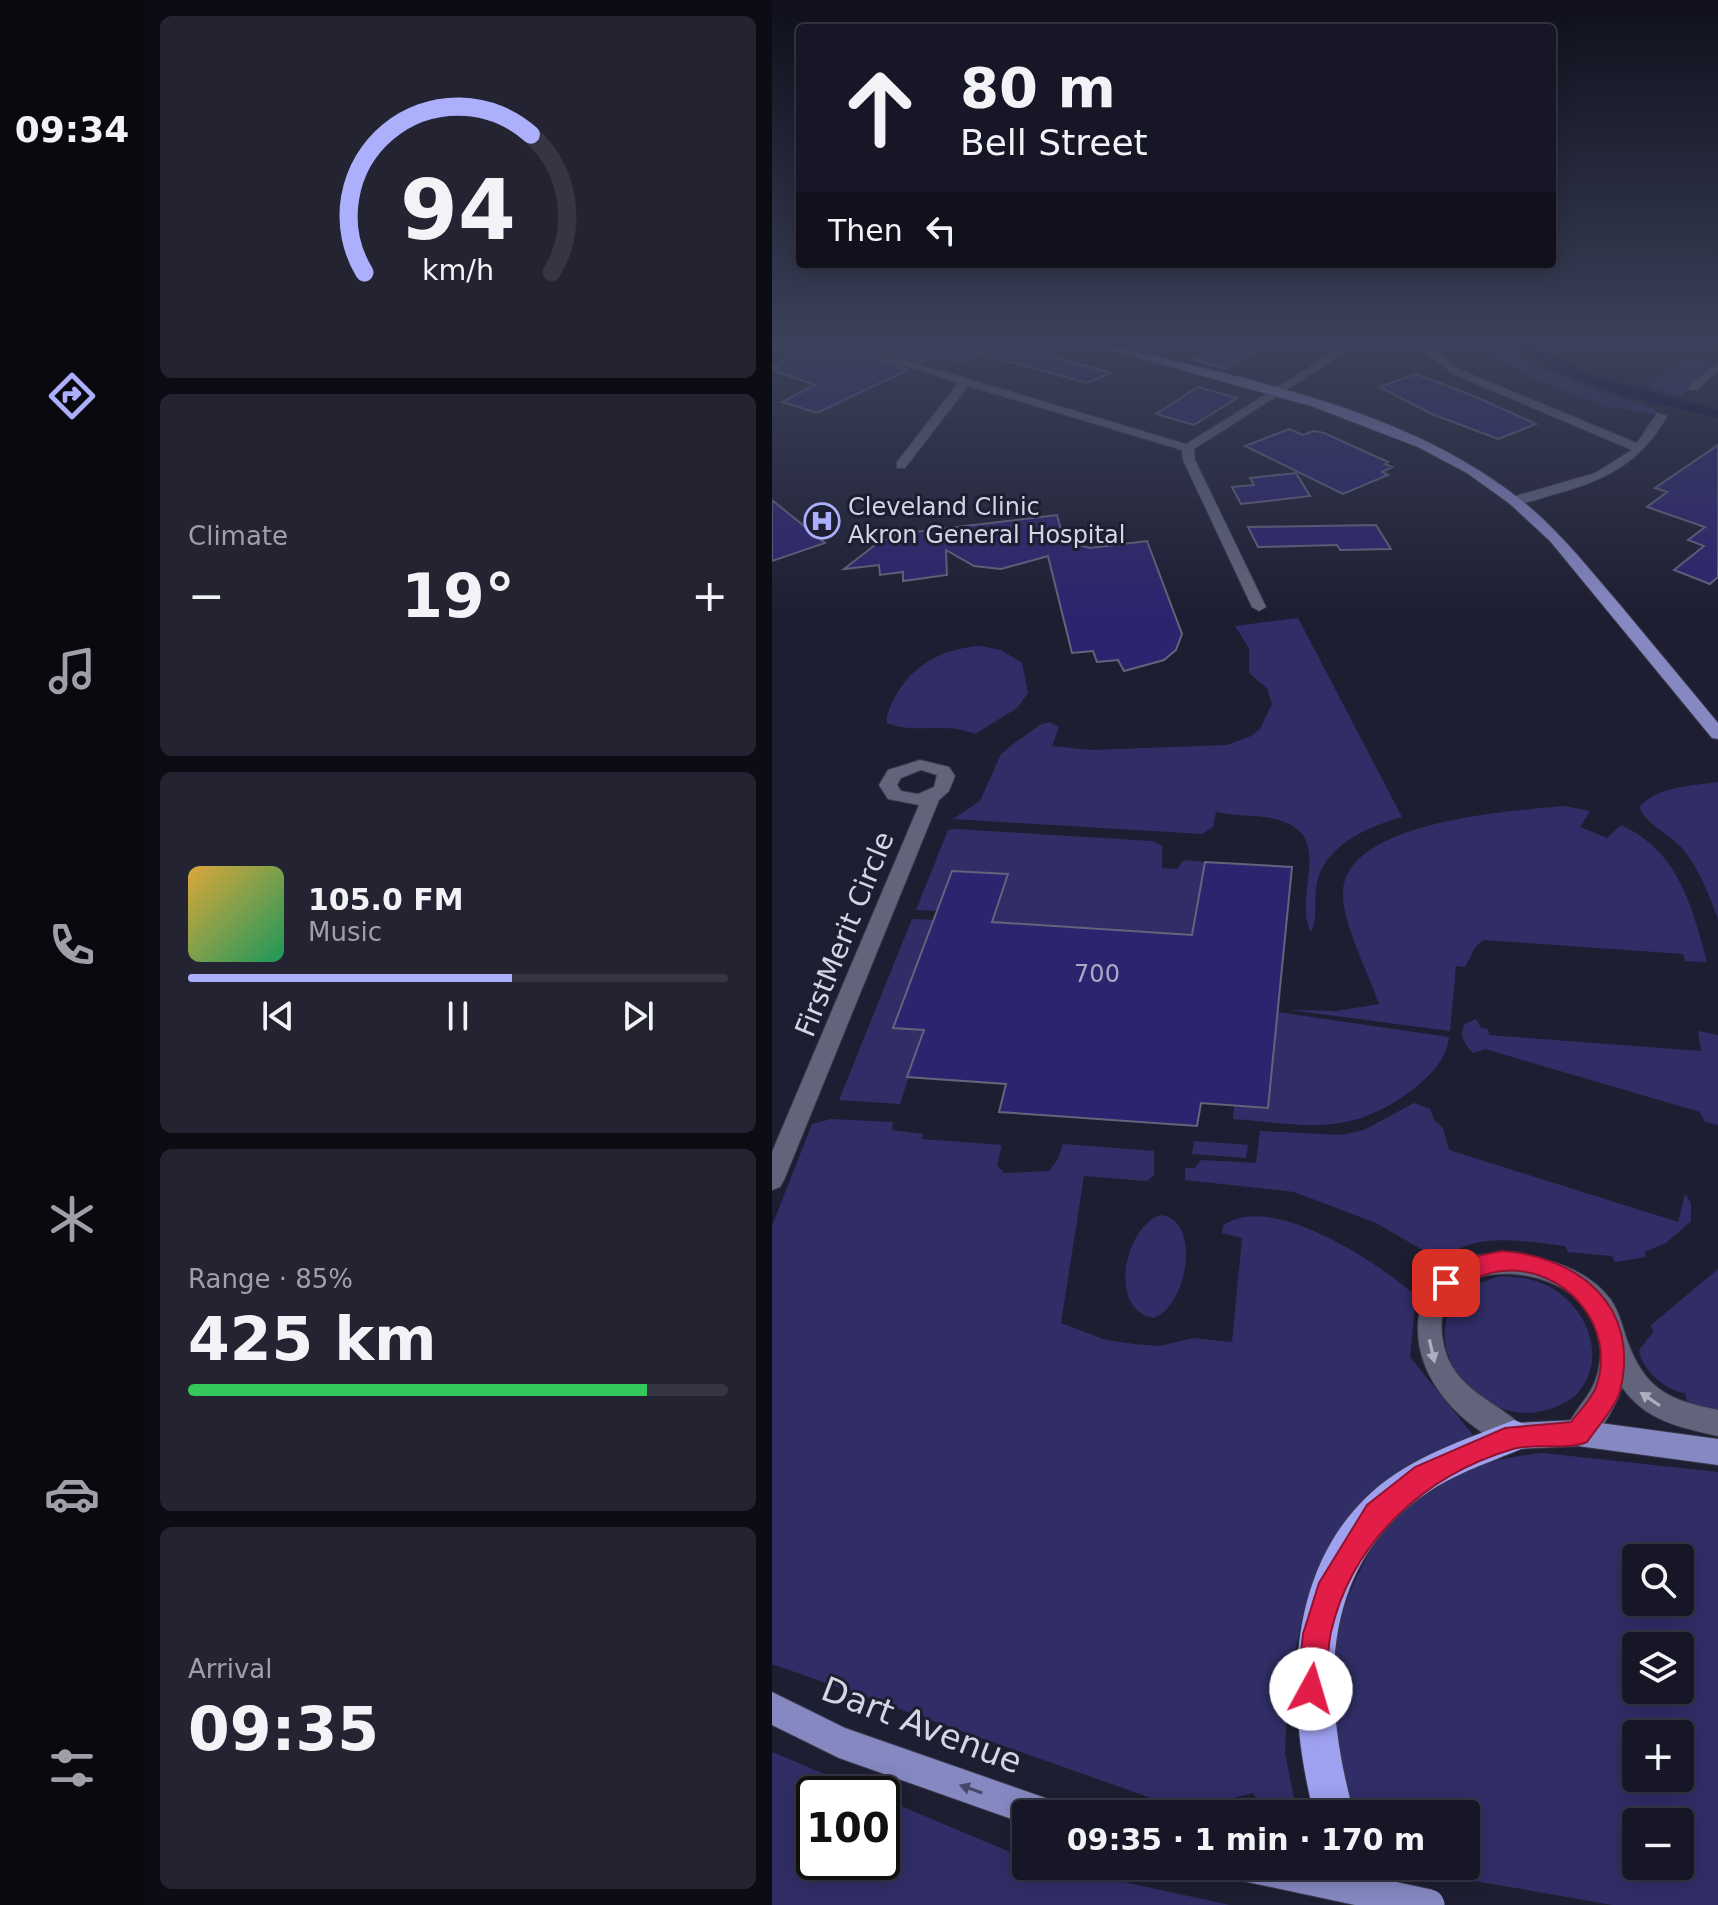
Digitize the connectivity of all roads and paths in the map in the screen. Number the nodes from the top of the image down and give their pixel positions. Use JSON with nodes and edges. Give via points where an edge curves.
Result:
{"nodes":[{"id":1,"x":925,"y":434,"type":"edge"},
{"id":2,"x":1140,"y":434,"type":"edge"},
{"id":3,"x":1211,"y":434,"type":"edge"},
{"id":4,"x":1394,"y":434,"type":"edge"},
{"id":5,"x":1604,"y":434,"type":"edge"},
{"id":6,"x":1651,"y":434,"type":"edge"},
{"id":7,"x":1188,"y":448,"type":"junction"},
{"id":8,"x":1638,"y":448,"type":"junction"},
{"id":9,"x":901,"y":465,"type":"dead end"},
{"id":10,"x":1514,"y":501,"type":"junction"},
{"id":11,"x":1259,"y":607,"type":"dead end"},
{"id":12,"x":1718,"y":734,"type":"edge"},
{"id":13,"x":931,"y":798,"type":"dead end"},
{"id":14,"x":772,"y":1180,"type":"edge"},
{"id":15,"x":1614,"y":1338,"type":"junction"},
{"id":16,"x":1718,"y":1423,"type":"edge"},
{"id":17,"x":1578,"y":1433,"type":"junction"},
{"id":18,"x":1514,"y":1436,"type":"junction"},
{"id":19,"x":1718,"y":1452,"type":"edge"},
{"id":20,"x":772,"y":1708,"type":"edge"},
{"id":21,"x":1330,"y":1800,"type":"edge"},
{"id":22,"x":1012,"y":1802,"type":"edge"},
{"id":23,"x":1312,"y":1880,"type":"edge"},
{"id":24,"x":1370,"y":1880,"type":"edge"},
{"id":25,"x":1387,"y":1905,"type":"edge"},
{"id":26,"x":1429,"y":1905,"type":"edge"}],
"edges":[{"from":1,"to":9,"type":"street"},
{"from":2,"to":7,"type":"street"},
{"from":3,"to":7,"type":"street"},
{"from":4,"to":10,"type":"main road"},
{"from":5,"to":8,"type":"street"},
{"from":6,"to":8,"type":"street"},
{"from":7,"to":11,"type":"street"},
{"from":8,"to":10,"type":"street","via":[[1612,471]]},
{"from":10,"to":12,"type":"main road","via":[[1566,550]]},
{"from":13,"to":14,"type":"street","name":"FirstMerit Circle"},
{"from":16,"to":15,"type":"street","one_way":true,"via":[[1677,1415],[1643,1398],[1625,1374]]},
{"from":15,"to":17,"type":"street","via":[[1608,1391]]},
{"from":15,"to":18,"type":"street","one_way":true,"via":[[1592,1299],[1548,1269],[1516,1262],[1481,1263],[1446,1283],[1428,1326],[1436,1365],[1476,1412]]},
{"from":17,"to":18,"type":"main road"},
{"from":17,"to":19,"type":"main road"},
{"from":18,"to":21,"type":"highway","via":[[1424,1476],[1400,1493],[1359,1536],[1332,1583],[1317,1634],[1311,1689],[1316,1749]]},
{"from":22,"to":20,"type":"main road","name":"Dart Avenue","one_way":true,"via":[[839,1742]]},
{"from":23,"to":26,"type":"main road","bridge":true},
{"from":24,"to":25,"type":"highway"}]}
